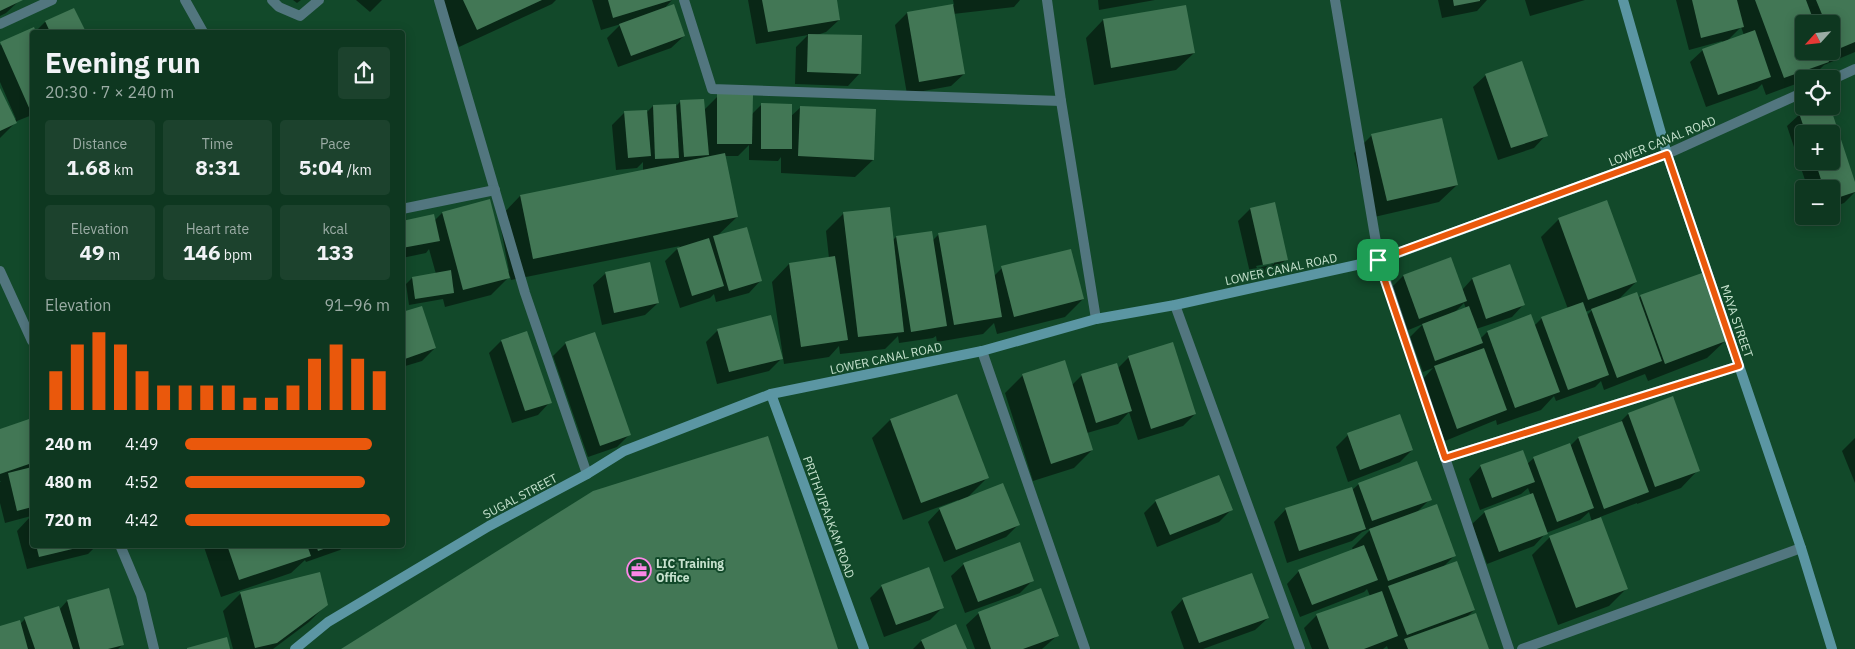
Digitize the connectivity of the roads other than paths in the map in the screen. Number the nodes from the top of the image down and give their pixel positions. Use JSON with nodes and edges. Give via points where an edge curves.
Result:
{"nodes":[{"id":1,"x":52,"y":0,"type":"edge"},
{"id":2,"x":185,"y":0,"type":"edge"},
{"id":3,"x":272,"y":0,"type":"edge"},
{"id":4,"x":319,"y":0,"type":"edge"},
{"id":5,"x":439,"y":0,"type":"edge"},
{"id":6,"x":684,"y":0,"type":"edge"},
{"id":7,"x":1047,"y":0,"type":"edge"},
{"id":8,"x":1335,"y":0,"type":"edge"},
{"id":9,"x":1623,"y":0,"type":"edge"},
{"id":10,"x":0,"y":24,"type":"edge"},
{"id":11,"x":202,"y":30,"type":"edge"},
{"id":12,"x":1855,"y":69,"type":"edge"},
{"id":13,"x":1840,"y":76,"type":"edge"},
{"id":14,"x":1795,"y":96,"type":"edge"},
{"id":15,"x":1061,"y":101,"type":"junction"},
{"id":16,"x":1667,"y":154,"type":"junction"},
{"id":17,"x":495,"y":190,"type":"junction"},
{"id":18,"x":405,"y":208,"type":"edge"},
{"id":19,"x":1378,"y":260,"type":"junction"},
{"id":20,"x":0,"y":271,"type":"edge"},
{"id":21,"x":1175,"y":305,"type":"junction"},
{"id":22,"x":1096,"y":319,"type":"junction"},
{"id":23,"x":30,"y":338,"type":"edge"},
{"id":24,"x":982,"y":351,"type":"junction"},
{"id":25,"x":1739,"y":366,"type":"junction"},
{"id":26,"x":771,"y":394,"type":"junction"},
{"id":27,"x":1445,"y":458,"type":"junction"},
{"id":28,"x":587,"y":474,"type":"junction"},
{"id":29,"x":121,"y":548,"type":"edge"},
{"id":30,"x":1801,"y":548,"type":"junction"},
{"id":31,"x":154,"y":649,"type":"edge"},
{"id":32,"x":295,"y":649,"type":"edge"},
{"id":33,"x":864,"y":649,"type":"edge"},
{"id":34,"x":1085,"y":649,"type":"edge"},
{"id":35,"x":1300,"y":649,"type":"edge"},
{"id":36,"x":1509,"y":649,"type":"edge"},
{"id":37,"x":1522,"y":649,"type":"edge"},
{"id":38,"x":1832,"y":649,"type":"edge"}],
"edges":[{"from":1,"to":10,"type":"street"},
{"from":2,"to":11,"type":"street"},
{"from":3,"to":4,"type":"street","via":[[278,7],[300,16]]},
{"from":5,"to":17,"type":"street"},
{"from":6,"to":15,"type":"street","via":[[712,89]]},
{"from":7,"to":15,"type":"street"},
{"from":8,"to":19,"type":"street"},
{"from":9,"to":16,"type":"street","name":"MAYA STREET"},
{"from":12,"to":13,"type":"street"},
{"from":14,"to":16,"type":"street","name":"LOWER CANAL ROAD"},
{"from":15,"to":22,"type":"street"},
{"from":16,"to":19,"type":"street","name":"LOWER CANAL ROAD"},
{"from":16,"to":25,"type":"street","name":"MAYA STREET"},
{"from":17,"to":18,"type":"street"},
{"from":17,"to":28,"type":"street","via":[[525,293]]},
{"from":19,"to":21,"type":"street","name":"LOWER CANAL ROAD"},
{"from":19,"to":27,"type":"street"},
{"from":20,"to":23,"type":"street"},
{"from":21,"to":22,"type":"street","name":"LOWER CANAL ROAD"},
{"from":21,"to":35,"type":"street"},
{"from":22,"to":24,"type":"street","name":"LOWER CANAL ROAD"},
{"from":24,"to":26,"type":"street","name":"LOWER CANAL ROAD"},
{"from":24,"to":34,"type":"street"},
{"from":25,"to":27,"type":"street"},
{"from":25,"to":30,"type":"street","name":"MAYA STREET"},
{"from":26,"to":28,"type":"street","name":"SUGAL STREET","via":[[624,451]]},
{"from":26,"to":33,"type":"street","name":"PRITHVIPAAKAM ROAD"},
{"from":27,"to":36,"type":"street"},
{"from":28,"to":32,"type":"street","name":"SUGAL STREET","via":[[489,526],[336,617]]},
{"from":29,"to":31,"type":"street","via":[[141,595]]},
{"from":30,"to":37,"type":"street"},
{"from":30,"to":38,"type":"street","name":"MAYA STREET"}]}
